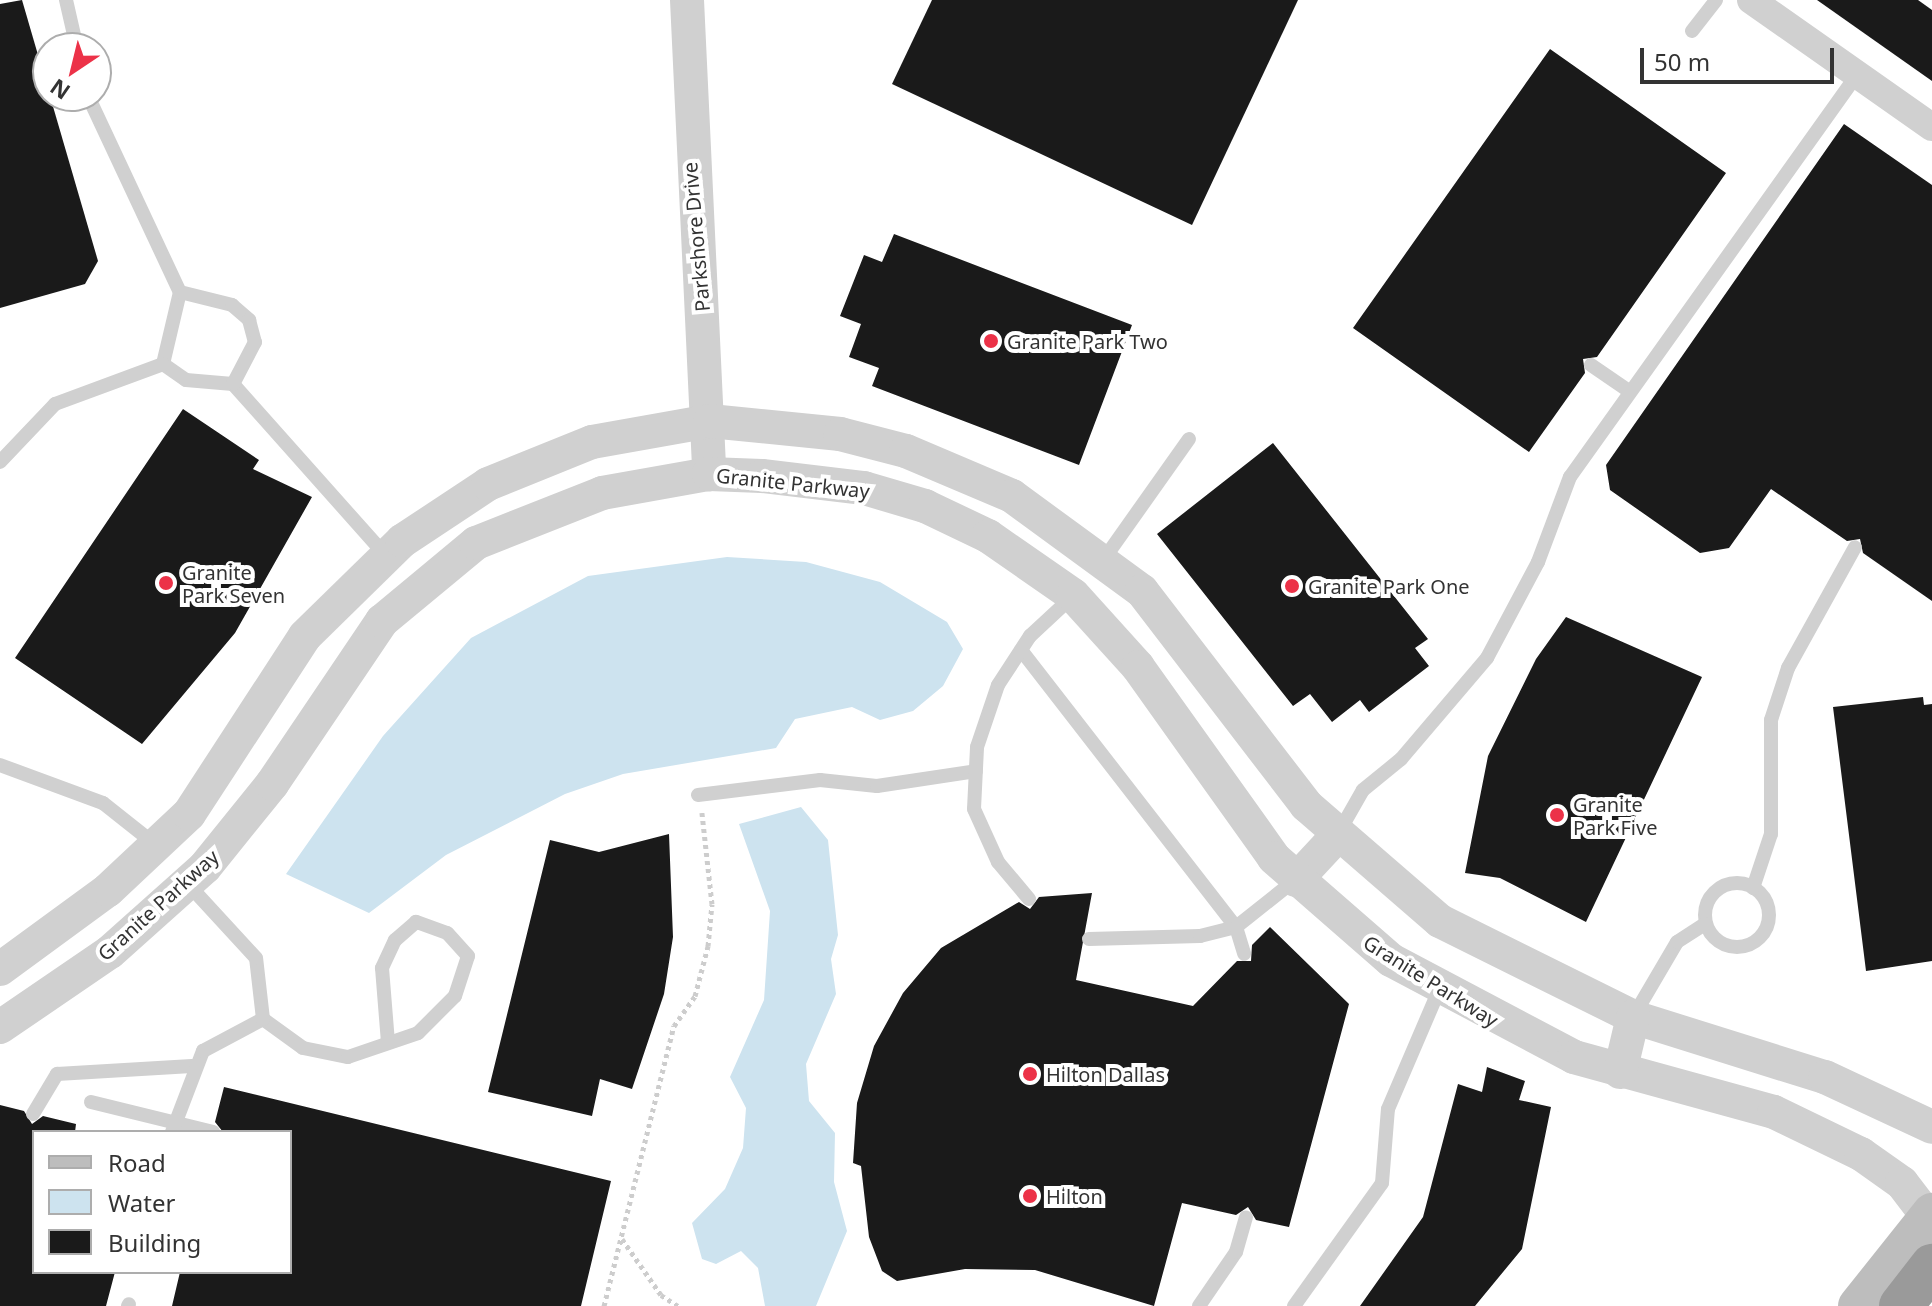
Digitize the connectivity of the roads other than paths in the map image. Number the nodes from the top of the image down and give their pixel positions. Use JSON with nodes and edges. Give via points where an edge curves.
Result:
{"nodes":[{"id":1,"x":66,"y":0,"type":"edge"},
{"id":2,"x":687,"y":0,"type":"edge"},
{"id":3,"x":1716,"y":0,"type":"edge"},
{"id":4,"x":1751,"y":0,"type":"edge"},
{"id":5,"x":1692,"y":31,"type":"dead end"},
{"id":6,"x":73,"y":32,"type":"edge"},
{"id":7,"x":1857,"y":75,"type":"junction"},
{"id":8,"x":96,"y":112,"type":"edge"},
{"id":9,"x":1932,"y":127,"type":"edge"},
{"id":10,"x":180,"y":292,"type":"junction"},
{"id":11,"x":163,"y":364,"type":"junction"},
{"id":12,"x":1591,"y":365,"type":"dead end"},
{"id":13,"x":233,"y":384,"type":"junction"},
{"id":14,"x":1629,"y":391,"type":"junction"},
{"id":15,"x":710,"y":421,"type":"junction"},
{"id":16,"x":1189,"y":439,"type":"dead end"},
{"id":17,"x":0,"y":462,"type":"edge"},
{"id":18,"x":709,"y":474,"type":"junction"},
{"id":19,"x":1855,"y":547,"type":"dead end"},
{"id":20,"x":387,"y":557,"type":"junction"},
{"id":21,"x":1104,"y":559,"type":"junction"},
{"id":22,"x":1073,"y":595,"type":"junction"},
{"id":23,"x":1021,"y":650,"type":"junction"},
{"id":24,"x":0,"y":765,"type":"edge"},
{"id":25,"x":976,"y":771,"type":"junction"},
{"id":26,"x":698,"y":795,"type":"road end"},
{"id":27,"x":1335,"y":838,"type":"junction"},
{"id":28,"x":156,"y":845,"type":"junction"},
{"id":29,"x":1296,"y":880,"type":"junction"},
{"id":30,"x":187,"y":883,"type":"junction"},
{"id":31,"x":1753,"y":888,"type":"junction"},
{"id":32,"x":1029,"y":899,"type":"dead end"},
{"id":33,"x":1705,"y":924,"type":"junction"},
{"id":34,"x":1236,"y":927,"type":"junction"},
{"id":35,"x":1089,"y":939,"type":"dead end"},
{"id":36,"x":1244,"y":954,"type":"dead end"},
{"id":37,"x":0,"y":969,"type":"edge"},
{"id":38,"x":1439,"y":990,"type":"junction"},
{"id":39,"x":1633,"y":1017,"type":"junction"},
{"id":40,"x":263,"y":1019,"type":"junction"},
{"id":41,"x":0,"y":1027,"type":"edge"},
{"id":42,"x":388,"y":1043,"type":"junction"},
{"id":43,"x":192,"y":1066,"type":"junction"},
{"id":44,"x":1620,"y":1072,"type":"junction"},
{"id":45,"x":91,"y":1102,"type":"dead end"},
{"id":46,"x":33,"y":1114,"type":"dead end"},
{"id":47,"x":173,"y":1127,"type":"edge"},
{"id":48,"x":1932,"y":1127,"type":"edge"},
{"id":49,"x":197,"y":1130,"type":"edge"},
{"id":50,"x":1930,"y":1215,"type":"edge"},
{"id":51,"x":1246,"y":1217,"type":"dead end"},
{"id":52,"x":1932,"y":1266,"type":"edge"},
{"id":53,"x":1932,"y":1300,"type":"edge"},
{"id":54,"x":1199,"y":1306,"type":"edge"},
{"id":55,"x":1294,"y":1306,"type":"edge"},
{"id":56,"x":1858,"y":1306,"type":"edge"},
{"id":57,"x":1901,"y":1306,"type":"edge"},
{"id":58,"x":1927,"y":1306,"type":"edge"}],
"edges":[{"from":1,"to":6,"type":"lane"},
{"from":2,"to":15,"type":"street","name":"Parkshore Drive","via":[[689,153]]},
{"from":3,"to":5,"type":"lane"},
{"from":4,"to":7,"type":"street"},
{"from":7,"to":9,"type":"street"},
{"from":7,"to":14,"type":"lane"},
{"from":8,"to":10,"type":"lane"},
{"from":10,"to":11,"type":"lane"},
{"from":10,"to":13,"type":"lane","via":[[232,305],[249,320],[255,342]]},
{"from":11,"to":13,"type":"lane","via":[[186,380]]},
{"from":11,"to":17,"type":"lane","via":[[55,404]]},
{"from":12,"to":14,"type":"lane"},
{"from":13,"to":20,"type":"lane"},
{"from":14,"to":27,"type":"lane","via":[[1570,477],[1538,562],[1487,658],[1401,759],[1363,790]]},
{"from":15,"to":18,"type":"street","name":"Parkshore Drive"},
{"from":15,"to":20,"type":"street","via":[[592,442],[488,484]]},
{"from":15,"to":21,"type":"street","via":[[840,434],[906,451],[1012,496]]},
{"from":16,"to":21,"type":"lane"},
{"from":18,"to":22,"type":"street","name":"Granite Parkway","via":[[898,497],[988,536]]},
{"from":18,"to":30,"type":"street","name":"Granite Parkway","via":[[602,493],[476,543],[382,621],[272,784]]},
{"from":19,"to":31,"type":"lane","via":[[1788,668],[1771,720],[1771,834]]},
{"from":20,"to":28,"type":"street","via":[[305,636],[189,814]]},
{"from":21,"to":22,"type":"street"},
{"from":21,"to":27,"type":"street","via":[[1178,634],[1257,748]]},
{"from":22,"to":23,"type":"lane"},
{"from":22,"to":29,"type":"street","name":"Granite Parkway","via":[[1138,667],[1248,827]]},
{"from":23,"to":25,"type":"lane","via":[[998,685]]},
{"from":23,"to":34,"type":"lane"},
{"from":24,"to":28,"type":"lane","via":[[103,803]]},
{"from":25,"to":26,"type":"lane","via":[[877,786],[820,780]]},
{"from":25,"to":32,"type":"lane","via":[[974,809],[998,862]]},
{"from":27,"to":29,"type":"street"},
{"from":27,"to":39,"type":"street","via":[[1482,947]]},
{"from":28,"to":30,"type":"street"},
{"from":28,"to":37,"type":"street"},
{"from":29,"to":34,"type":"lane"},
{"from":29,"to":38,"type":"street","name":"Granite Parkway","via":[[1346,926]]},
{"from":30,"to":40,"type":"lane","via":[[256,958]]},
{"from":30,"to":41,"type":"street","name":"Granite Parkway","via":[[110,952]]},
{"from":31,"to":33,"type":"lane","via":[[1733,883],[1713,893]]},
{"from":31,"to":33,"type":"lane","via":[[1769,913],[1758,940],[1729,947]]},
{"from":33,"to":39,"type":"lane","via":[[1677,942]]},
{"from":34,"to":35,"type":"lane","via":[[1200,936]]},
{"from":34,"to":36,"type":"lane"},
{"from":38,"to":44,"type":"street","name":"Granite Parkway","via":[[1521,1035]]},
{"from":38,"to":55,"type":"lane","via":[[1388,1109],[1382,1183]]},
{"from":39,"to":44,"type":"street"},
{"from":39,"to":48,"type":"street","via":[[1825,1077]]},
{"from":40,"to":42,"type":"lane","via":[[303,1048],[348,1057]]},
{"from":40,"to":43,"type":"lane","via":[[214,1043]]},
{"from":42,"to":42,"type":"lane","via":[[418,1033],[455,996],[468,956],[447,933],[416,922],[395,940],[382,968]]},
{"from":43,"to":46,"type":"lane","via":[[57,1074]]},
{"from":43,"to":47,"type":"lane"},
{"from":44,"to":50,"type":"street","name":"Granite Parkway","via":[[1774,1112],[1849,1148],[1902,1183]]},
{"from":45,"to":47,"type":"lane"},
{"from":47,"to":49,"type":"lane"},
{"from":50,"to":56,"type":"main road"},
{"from":51,"to":54,"type":"lane","via":[[1236,1252]]},
{"from":52,"to":57,"type":"highway"},
{"from":53,"to":58,"type":"highway"}]}
